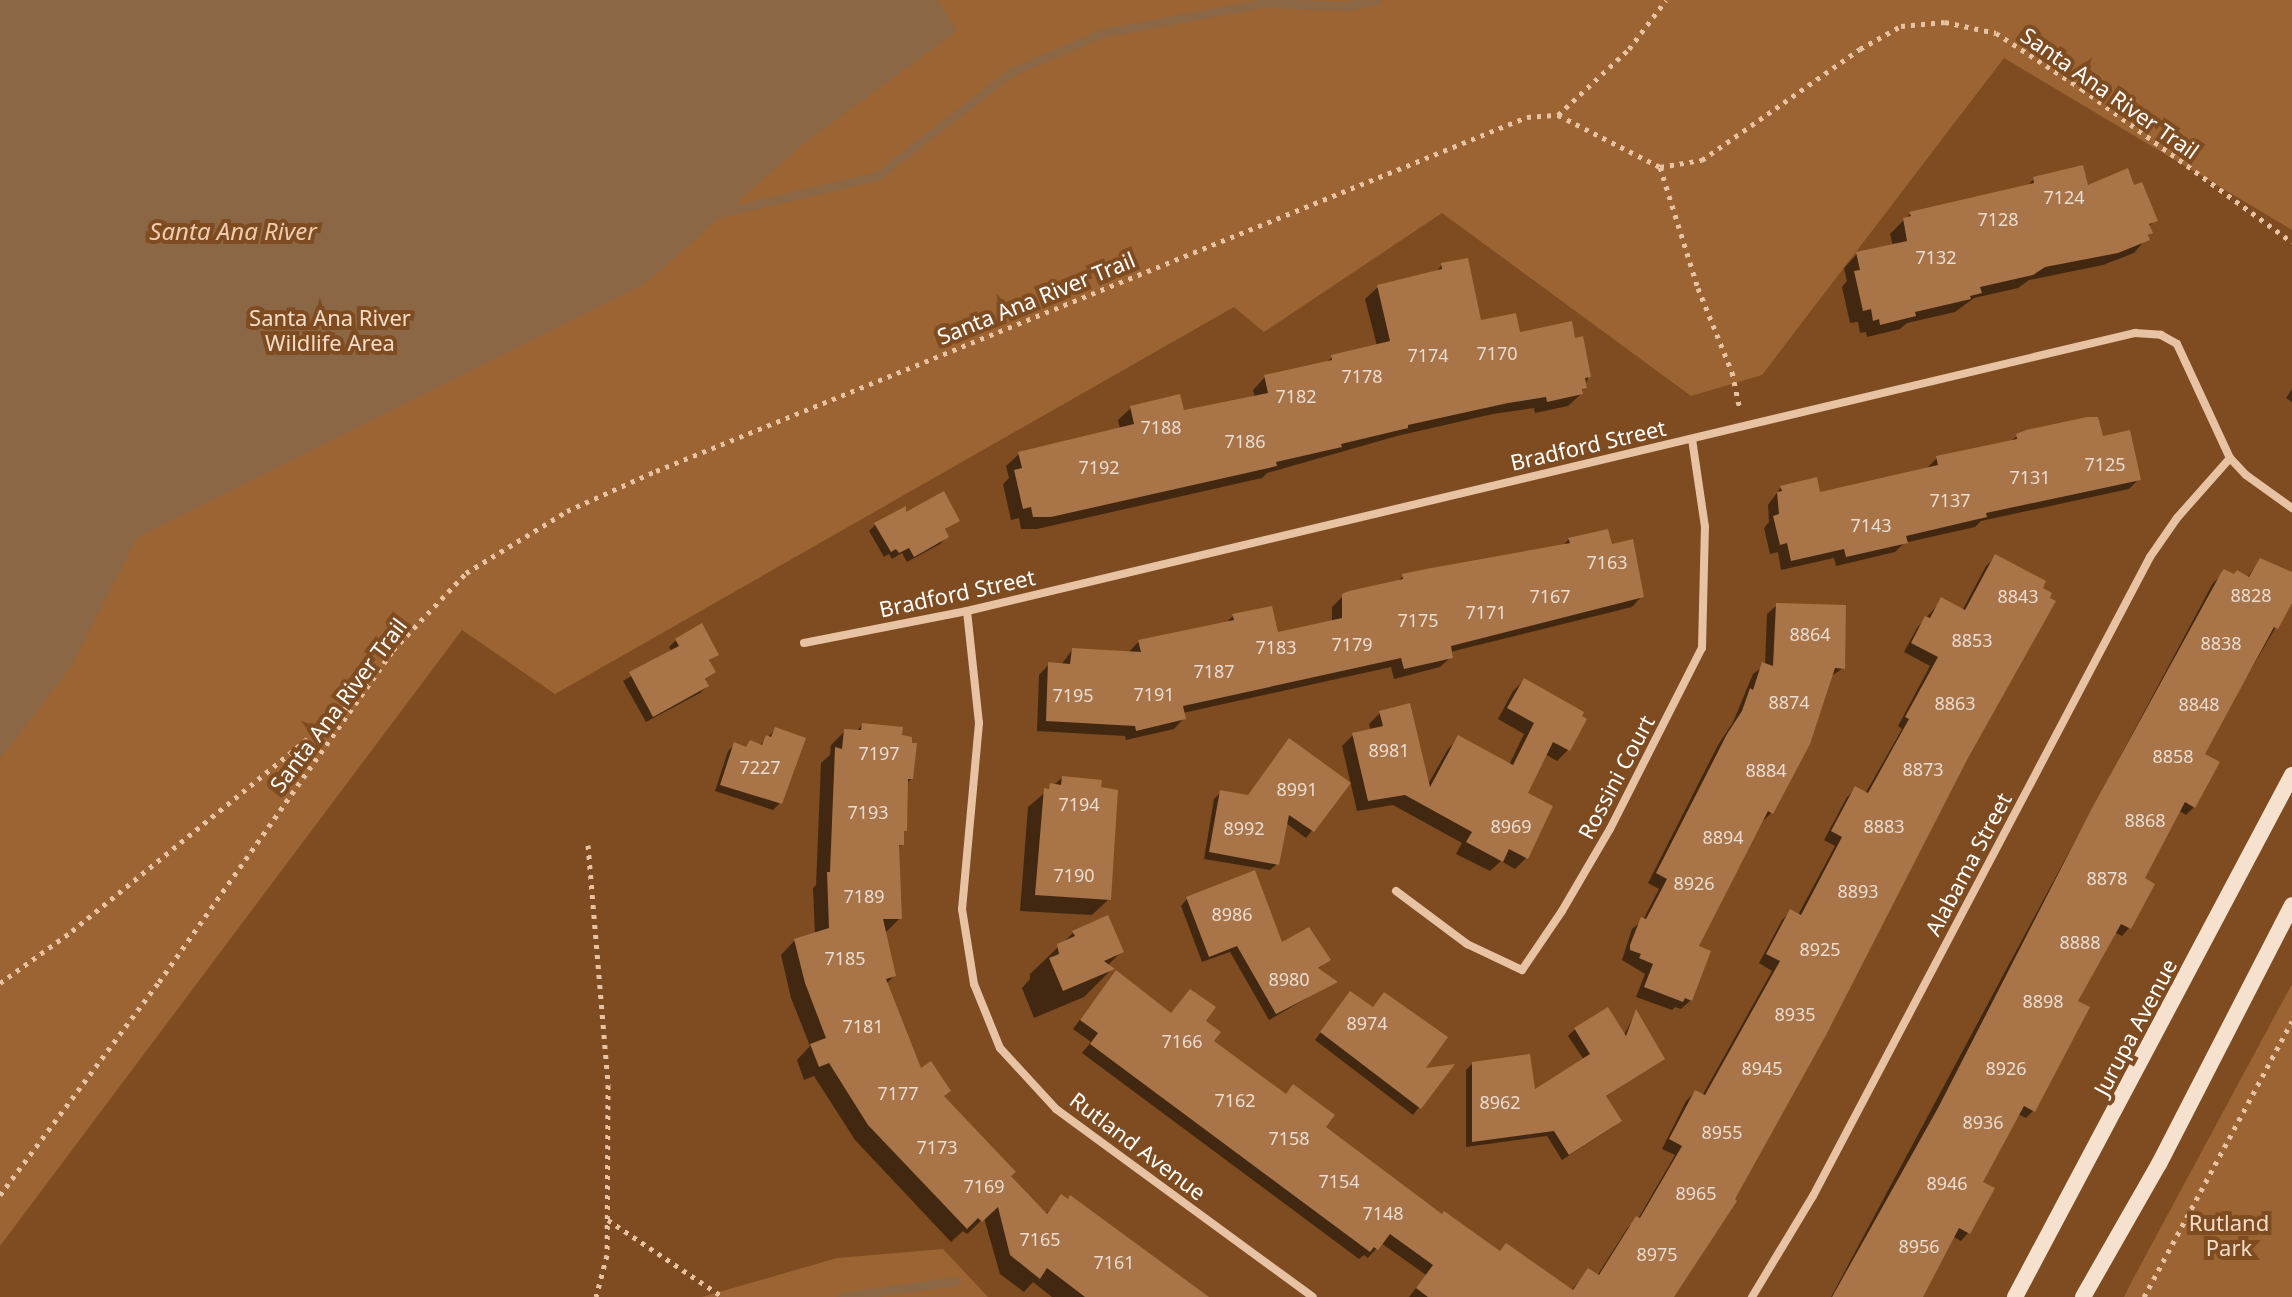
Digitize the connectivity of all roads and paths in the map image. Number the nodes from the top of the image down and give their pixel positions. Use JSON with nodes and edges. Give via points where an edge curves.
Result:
{"nodes":[{"id":1,"x":1666,"y":0,"type":"edge"},
{"id":2,"x":1558,"y":115,"type":"junction"},
{"id":3,"x":1660,"y":167,"type":"junction"},
{"id":4,"x":2292,"y":242,"type":"edge"},
{"id":5,"x":1744,"y":426,"type":"junction"},
{"id":6,"x":1692,"y":439,"type":"junction"},
{"id":7,"x":2230,"y":458,"type":"junction"},
{"id":8,"x":2292,"y":508,"type":"edge"},
{"id":9,"x":967,"y":611,"type":"junction"},
{"id":10,"x":804,"y":643,"type":"dead end"},
{"id":11,"x":363,"y":693,"type":"junction"},
{"id":12,"x":2292,"y":775,"type":"edge"},
{"id":13,"x":588,"y":845,"type":"dead end"},
{"id":14,"x":1396,"y":891,"type":"dead end"},
{"id":15,"x":2292,"y":905,"type":"edge"},
{"id":16,"x":0,"y":983,"type":"edge"},
{"id":17,"x":2292,"y":1021,"type":"edge"},
{"id":18,"x":0,"y":1195,"type":"edge"},
{"id":19,"x":607,"y":1219,"type":"junction"},
{"id":20,"x":596,"y":1297,"type":"edge"},
{"id":21,"x":723,"y":1297,"type":"edge"},
{"id":22,"x":1313,"y":1297,"type":"edge"},
{"id":23,"x":1752,"y":1297,"type":"edge"},
{"id":24,"x":2015,"y":1297,"type":"edge"},
{"id":25,"x":2083,"y":1297,"type":"edge"},
{"id":26,"x":2144,"y":1297,"type":"edge"}],
"edges":[{"from":1,"to":2,"type":"path","via":[[1629,49]]},
{"from":2,"to":3,"type":"path"},
{"from":2,"to":11,"type":"path","name":"Santa Ana River Trail","via":[[1527,117],[1494,130],[567,511],[466,573],[393,650]]},
{"from":3,"to":4,"type":"path","name":"Santa Ana River Trail","via":[[1702,160],[1901,26],[1945,22],[1996,33]]},
{"from":3,"to":5,"type":"path","via":[[1698,288],[1732,372]]},
{"from":5,"to":6,"type":"street","name":"Bradford Street"},
{"from":5,"to":7,"type":"street","name":"Bradford Street","via":[[2135,333],[2161,335],[2177,344]]},
{"from":6,"to":9,"type":"street","name":"Bradford Street"},
{"from":6,"to":14,"type":"street","name":"Rossini Court","via":[[1705,527],[1702,648],[1562,911],[1522,970],[1467,944]]},
{"from":7,"to":8,"type":"street","name":"Bradford Street"},
{"from":7,"to":23,"type":"street","name":"Alabama Street","via":[[2150,557],[1813,1196]]},
{"from":9,"to":10,"type":"street","name":"Bradford Street"},
{"from":9,"to":22,"type":"street","name":"Rutland Avenue","via":[[979,723],[962,909],[974,984],[1000,1048],[1056,1109]]},
{"from":11,"to":16,"type":"path","via":[[72,931]]},
{"from":11,"to":18,"type":"path","name":"Santa Ana River Trail","via":[[159,982]]},
{"from":12,"to":24,"type":"main road","name":"Jurupa Avenue"},
{"from":13,"to":19,"type":"path","via":[[608,1085]]},
{"from":15,"to":25,"type":"main road","via":[[2159,1164]]},
{"from":17,"to":26,"type":"path"},
{"from":19,"to":20,"type":"path","via":[[607,1255]]},
{"from":19,"to":21,"type":"path"}]}
